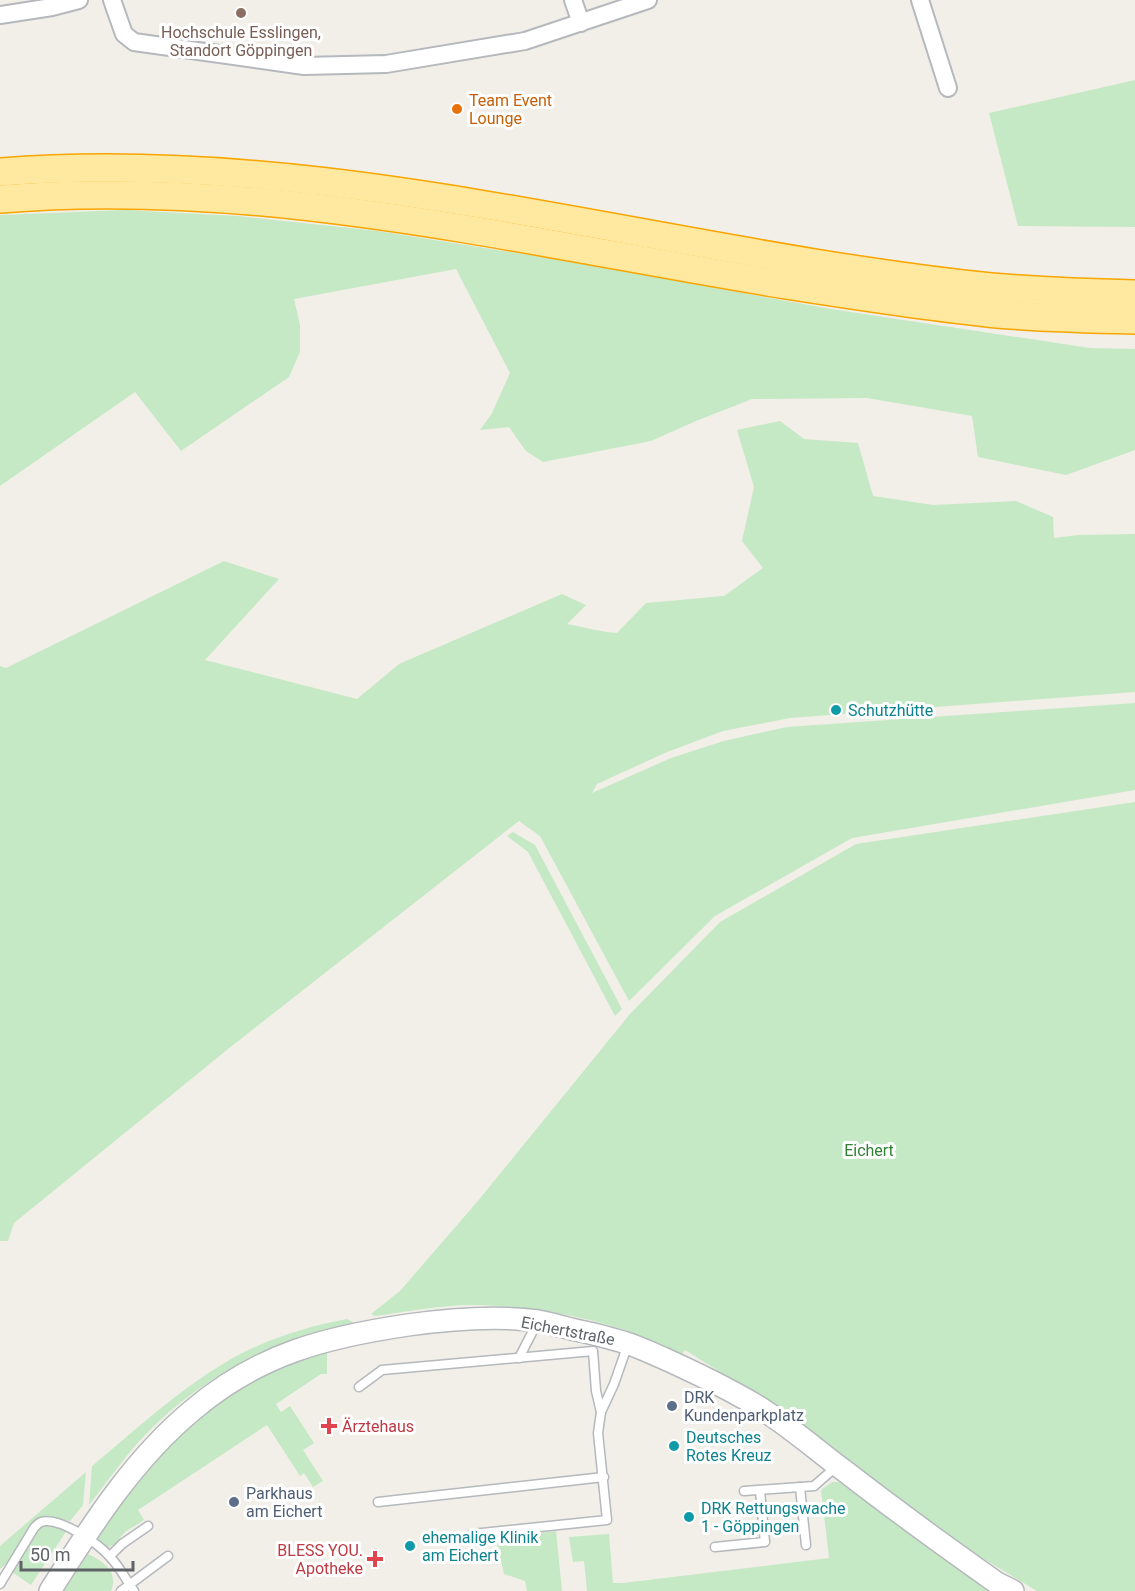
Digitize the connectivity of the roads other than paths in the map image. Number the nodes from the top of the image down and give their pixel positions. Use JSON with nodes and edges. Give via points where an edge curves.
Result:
{"nodes":[{"id":1,"x":79,"y":0,"type":"edge"},
{"id":2,"x":112,"y":0,"type":"edge"},
{"id":3,"x":573,"y":0,"type":"edge"},
{"id":4,"x":648,"y":0,"type":"edge"},
{"id":5,"x":920,"y":0,"type":"edge"},
{"id":6,"x":0,"y":15,"type":"edge"},
{"id":7,"x":581,"y":23,"type":"junction"},
{"id":8,"x":948,"y":88,"type":"dead end"},
{"id":9,"x":0,"y":172,"type":"edge"},
{"id":10,"x":0,"y":200,"type":"edge"},
{"id":11,"x":1135,"y":294,"type":"edge"},
{"id":12,"x":1135,"y":320,"type":"edge"},
{"id":13,"x":538,"y":1321,"type":"junction"},
{"id":14,"x":629,"y":1343,"type":"junction"},
{"id":15,"x":519,"y":1358,"type":"junction"},
{"id":16,"x":359,"y":1387,"type":"dead end"},
{"id":17,"x":601,"y":1412,"type":"junction"},
{"id":18,"x":837,"y":1466,"type":"junction"},
{"id":19,"x":604,"y":1477,"type":"junction"},
{"id":20,"x":800,"y":1487,"type":"junction"},
{"id":21,"x":744,"y":1491,"type":"dead end"},
{"id":22,"x":760,"y":1491,"type":"junction"},
{"id":23,"x":378,"y":1502,"type":"dead end"},
{"id":24,"x":148,"y":1526,"type":"dead end"},
{"id":25,"x":472,"y":1534,"type":"dead end"},
{"id":26,"x":86,"y":1536,"type":"junction"},
{"id":27,"x":806,"y":1545,"type":"dead end"},
{"id":28,"x":715,"y":1547,"type":"dead end"},
{"id":29,"x":110,"y":1556,"type":"junction"},
{"id":30,"x":168,"y":1556,"type":"dead end"},
{"id":31,"x":128,"y":1583,"type":"junction"},
{"id":32,"x":0,"y":1584,"type":"edge"},
{"id":33,"x":50,"y":1591,"type":"edge"},
{"id":34,"x":121,"y":1591,"type":"edge"},
{"id":35,"x":134,"y":1591,"type":"edge"},
{"id":36,"x":1012,"y":1591,"type":"edge"}],
"edges":[{"from":1,"to":6,"type":"street"},
{"from":2,"to":7,"type":"street","via":[[124,34],[134,42],[304,66],[386,64],[466,52],[525,41]]},
{"from":3,"to":7,"type":"street"},
{"from":4,"to":7,"type":"street"},
{"from":5,"to":8,"type":"street"},
{"from":9,"to":11,"type":"highway","via":[[190,170],[351,184],[899,275],[993,287]]},
{"from":10,"to":12,"type":"highway","via":[[190,197],[350,211],[908,303],[999,314]]},
{"from":13,"to":14,"type":"street","name":"Eichertstraße"},
{"from":13,"to":15,"type":"lane"},
{"from":13,"to":26,"type":"street","name":"Eichertstraße","via":[[437,1321],[330,1339],[277,1357],[222,1388],[162,1437]]},
{"from":14,"to":17,"type":"lane"},
{"from":14,"to":18,"type":"street","name":"Eichertstraße","via":[[755,1404]]},
{"from":15,"to":16,"type":"lane","via":[[382,1370]]},
{"from":15,"to":17,"type":"lane","via":[[593,1351]]},
{"from":17,"to":19,"type":"lane","via":[[598,1432]]},
{"from":18,"to":20,"type":"lane","via":[[813,1486]]},
{"from":18,"to":36,"type":"street","name":"Eichertstraße"},
{"from":19,"to":23,"type":"lane"},
{"from":19,"to":25,"type":"lane","via":[[607,1520]]},
{"from":20,"to":22,"type":"lane"},
{"from":20,"to":27,"type":"lane"},
{"from":21,"to":22,"type":"lane"},
{"from":22,"to":28,"type":"lane","via":[[765,1542]]},
{"from":24,"to":29,"type":"lane"},
{"from":26,"to":29,"type":"lane"},
{"from":26,"to":32,"type":"lane","via":[[69,1527],[41,1522]]},
{"from":26,"to":33,"type":"street","name":"Eichertstraße"},
{"from":29,"to":31,"type":"lane"},
{"from":30,"to":31,"type":"lane"},
{"from":31,"to":34,"type":"lane"},
{"from":31,"to":35,"type":"lane"}]}
